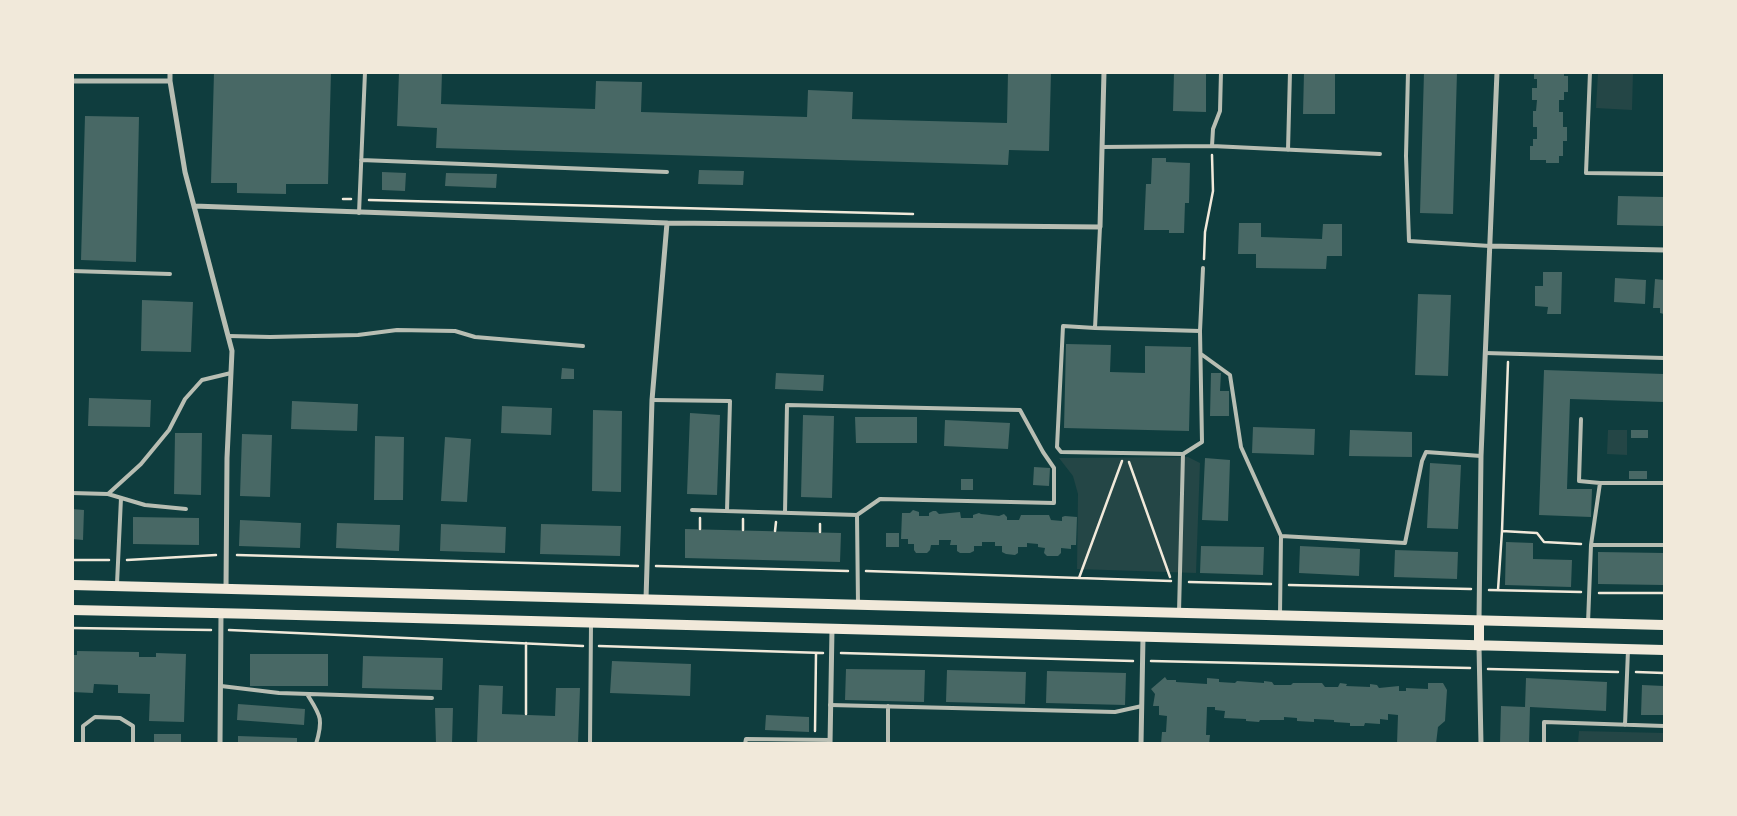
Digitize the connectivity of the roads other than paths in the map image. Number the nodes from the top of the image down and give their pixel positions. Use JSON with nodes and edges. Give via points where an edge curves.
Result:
{"nodes":[{"id":1,"x":170,"y":72,"type":"edge"},
{"id":2,"x":365,"y":72,"type":"edge"},
{"id":3,"x":1104,"y":72,"type":"edge"},
{"id":4,"x":1221,"y":72,"type":"edge"},
{"id":5,"x":1290,"y":72,"type":"edge"},
{"id":6,"x":1408,"y":72,"type":"edge"},
{"id":7,"x":1497,"y":72,"type":"edge"},
{"id":8,"x":1590,"y":72,"type":"edge"},
{"id":9,"x":72,"y":81,"type":"edge"},
{"id":10,"x":170,"y":81,"type":"junction"},
{"id":11,"x":1212,"y":146,"type":"junction"},
{"id":12,"x":1102,"y":147,"type":"junction"},
{"id":13,"x":1288,"y":150,"type":"junction"},
{"id":14,"x":1380,"y":154,"type":"dead end"},
{"id":15,"x":361,"y":160,"type":"junction"},
{"id":16,"x":667,"y":172,"type":"dead end"},
{"id":17,"x":1664,"y":174,"type":"edge"},
{"id":18,"x":194,"y":206,"type":"junction"},
{"id":19,"x":359,"y":213,"type":"junction"},
{"id":20,"x":667,"y":223,"type":"junction"},
{"id":21,"x":1100,"y":227,"type":"junction"},
{"id":22,"x":1490,"y":246,"type":"junction"},
{"id":23,"x":1664,"y":250,"type":"edge"},
{"id":24,"x":1203,"y":268,"type":"road end"},
{"id":25,"x":72,"y":271,"type":"edge"},
{"id":26,"x":170,"y":274,"type":"dead end"},
{"id":27,"x":1095,"y":328,"type":"junction"},
{"id":28,"x":1200,"y":331,"type":"junction"},
{"id":29,"x":229,"y":336,"type":"junction"},
{"id":30,"x":583,"y":346,"type":"dead end"},
{"id":31,"x":1485,"y":353,"type":"junction"},
{"id":32,"x":1200,"y":354,"type":"junction"},
{"id":33,"x":1664,"y":358,"type":"edge"},
{"id":34,"x":231,"y":373,"type":"junction"},
{"id":35,"x":652,"y":400,"type":"junction"},
{"id":36,"x":1581,"y":419,"type":"dead end"},
{"id":37,"x":1183,"y":454,"type":"junction"},
{"id":38,"x":1481,"y":456,"type":"junction"},
{"id":39,"x":1664,"y":482,"type":"edge"},
{"id":40,"x":1600,"y":484,"type":"junction"},
{"id":41,"x":72,"y":493,"type":"edge"},
{"id":42,"x":108,"y":494,"type":"junction"},
{"id":43,"x":121,"y":498,"type":"junction"},
{"id":44,"x":186,"y":508,"type":"dead end"},
{"id":45,"x":692,"y":510,"type":"dead end"},
{"id":46,"x":727,"y":511,"type":"junction"},
{"id":47,"x":785,"y":513,"type":"junction"},
{"id":48,"x":857,"y":515,"type":"junction"},
{"id":49,"x":1281,"y":536,"type":"junction"},
{"id":50,"x":1591,"y":544,"type":"junction"},
{"id":51,"x":1664,"y":544,"type":"edge"},
{"id":52,"x":72,"y":585,"type":"edge"},
{"id":53,"x":117,"y":587,"type":"junction"},
{"id":54,"x":226,"y":590,"type":"junction"},
{"id":55,"x":646,"y":599,"type":"junction"},
{"id":56,"x":858,"y":604,"type":"junction"},
{"id":57,"x":72,"y":610,"type":"edge"},
{"id":58,"x":1179,"y":612,"type":"junction"},
{"id":59,"x":222,"y":613,"type":"junction"},
{"id":60,"x":1280,"y":614,"type":"junction"},
{"id":61,"x":1479,"y":620,"type":"junction"},
{"id":62,"x":591,"y":622,"type":"junction"},
{"id":63,"x":1588,"y":623,"type":"junction"},
{"id":64,"x":1664,"y":625,"type":"edge"},
{"id":65,"x":832,"y":628,"type":"junction"},
{"id":66,"x":1143,"y":637,"type":"junction"},
{"id":67,"x":1479,"y":646,"type":"junction"},
{"id":68,"x":1628,"y":649,"type":"junction"},
{"id":69,"x":1664,"y":650,"type":"edge"},
{"id":70,"x":221,"y":686,"type":"junction"},
{"id":71,"x":307,"y":694,"type":"junction"},
{"id":72,"x":432,"y":698,"type":"dead end"},
{"id":73,"x":830,"y":705,"type":"junction"},
{"id":74,"x":888,"y":706,"type":"junction"},
{"id":75,"x":1142,"y":706,"type":"junction"},
{"id":76,"x":1625,"y":725,"type":"junction"},
{"id":77,"x":1664,"y":726,"type":"edge"},
{"id":78,"x":830,"y":742,"type":"edge"},
{"id":79,"x":83,"y":744,"type":"edge"},
{"id":80,"x":132,"y":744,"type":"edge"},
{"id":81,"x":220,"y":744,"type":"edge"},
{"id":82,"x":316,"y":744,"type":"edge"},
{"id":83,"x":590,"y":744,"type":"edge"},
{"id":84,"x":746,"y":744,"type":"edge"},
{"id":85,"x":888,"y":744,"type":"edge"},
{"id":86,"x":1141,"y":744,"type":"edge"},
{"id":87,"x":1481,"y":744,"type":"edge"},
{"id":88,"x":1544,"y":744,"type":"edge"}],
"edges":[{"from":1,"to":10,"type":"street"},
{"from":2,"to":15,"type":"lane"},
{"from":3,"to":12,"type":"street"},
{"from":4,"to":11,"type":"lane","via":[[1220,111],[1213,128]]},
{"from":5,"to":13,"type":"lane"},
{"from":6,"to":22,"type":"lane","via":[[1409,241]]},
{"from":7,"to":22,"type":"street"},
{"from":8,"to":17,"type":"lane","via":[[1586,172]]},
{"from":9,"to":10,"type":"street"},
{"from":10,"to":18,"type":"street"},
{"from":11,"to":12,"type":"lane"},
{"from":11,"to":13,"type":"lane"},
{"from":12,"to":21,"type":"street"},
{"from":13,"to":14,"type":"lane"},
{"from":15,"to":16,"type":"lane"},
{"from":15,"to":19,"type":"lane"},
{"from":18,"to":19,"type":"street"},
{"from":18,"to":29,"type":"street"},
{"from":19,"to":20,"type":"street"},
{"from":20,"to":21,"type":"street"},
{"from":20,"to":35,"type":"street"},
{"from":21,"to":27,"type":"lane"},
{"from":22,"to":23,"type":"street"},
{"from":22,"to":31,"type":"street"},
{"from":24,"to":28,"type":"lane"},
{"from":25,"to":26,"type":"lane"},
{"from":27,"to":28,"type":"lane"},
{"from":27,"to":37,"type":"lane","via":[[1063,326],[1057,447],[1061,452]]},
{"from":28,"to":32,"type":"lane"},
{"from":29,"to":30,"type":"lane","via":[[455,331],[475,337]]},
{"from":29,"to":34,"type":"street"},
{"from":31,"to":33,"type":"lane"},
{"from":31,"to":38,"type":"street"},
{"from":32,"to":37,"type":"lane","via":[[1202,442]]},
{"from":32,"to":49,"type":"lane","via":[[1230,375],[1241,447]]},
{"from":34,"to":42,"type":"lane","via":[[202,380],[185,399],[158,444]]},
{"from":34,"to":54,"type":"street"},
{"from":35,"to":46,"type":"lane","via":[[730,401]]},
{"from":35,"to":55,"type":"street"},
{"from":36,"to":40,"type":"lane","via":[[1579,481]]},
{"from":37,"to":58,"type":"lane"},
{"from":38,"to":49,"type":"lane","via":[[1426,452],[1405,543]]},
{"from":38,"to":61,"type":"street"},
{"from":39,"to":40,"type":"lane"},
{"from":40,"to":50,"type":"lane"},
{"from":41,"to":42,"type":"lane"},
{"from":42,"to":43,"type":"lane"},
{"from":43,"to":44,"type":"lane","via":[[145,505]]},
{"from":43,"to":53,"type":"lane"},
{"from":45,"to":46,"type":"lane"},
{"from":46,"to":47,"type":"lane"},
{"from":47,"to":48,"type":"lane"},
{"from":47,"to":48,"type":"lane","via":[[787,405],[1020,410],[1054,468],[1054,503],[880,499]]},
{"from":48,"to":56,"type":"lane"},
{"from":49,"to":60,"type":"lane"},
{"from":50,"to":51,"type":"lane"},
{"from":50,"to":63,"type":"lane"},
{"from":52,"to":53,"type":"main road"},
{"from":53,"to":54,"type":"main road"},
{"from":54,"to":55,"type":"main road"},
{"from":55,"to":56,"type":"main road"},
{"from":56,"to":58,"type":"main road"},
{"from":57,"to":59,"type":"main road"},
{"from":58,"to":60,"type":"main road"},
{"from":59,"to":62,"type":"main road"},
{"from":59,"to":70,"type":"street"},
{"from":60,"to":61,"type":"main road"},
{"from":61,"to":63,"type":"main road"},
{"from":61,"to":67,"type":"main road"},
{"from":62,"to":65,"type":"main road"},
{"from":62,"to":83,"type":"lane"},
{"from":63,"to":64,"type":"main road"},
{"from":65,"to":66,"type":"main road"},
{"from":65,"to":73,"type":"street"},
{"from":66,"to":67,"type":"main road"},
{"from":66,"to":75,"type":"street"},
{"from":67,"to":68,"type":"main road"},
{"from":67,"to":87,"type":"street"},
{"from":68,"to":69,"type":"main road"},
{"from":68,"to":76,"type":"lane"},
{"from":70,"to":71,"type":"lane","via":[[279,694]]},
{"from":70,"to":81,"type":"street"},
{"from":71,"to":72,"type":"lane"},
{"from":71,"to":82,"type":"lane","via":[[320,716]]},
{"from":73,"to":74,"type":"lane"},
{"from":73,"to":78,"type":"street"},
{"from":74,"to":75,"type":"lane","via":[[1115,712]]},
{"from":74,"to":85,"type":"lane"},
{"from":75,"to":86,"type":"street"},
{"from":76,"to":77,"type":"lane"},
{"from":76,"to":88,"type":"lane","via":[[1544,722]]},
{"from":78,"to":84,"type":"lane","via":[[746,739]]},
{"from":79,"to":80,"type":"lane","via":[[83,726],[95,717],[120,718],[133,726]]}]}
